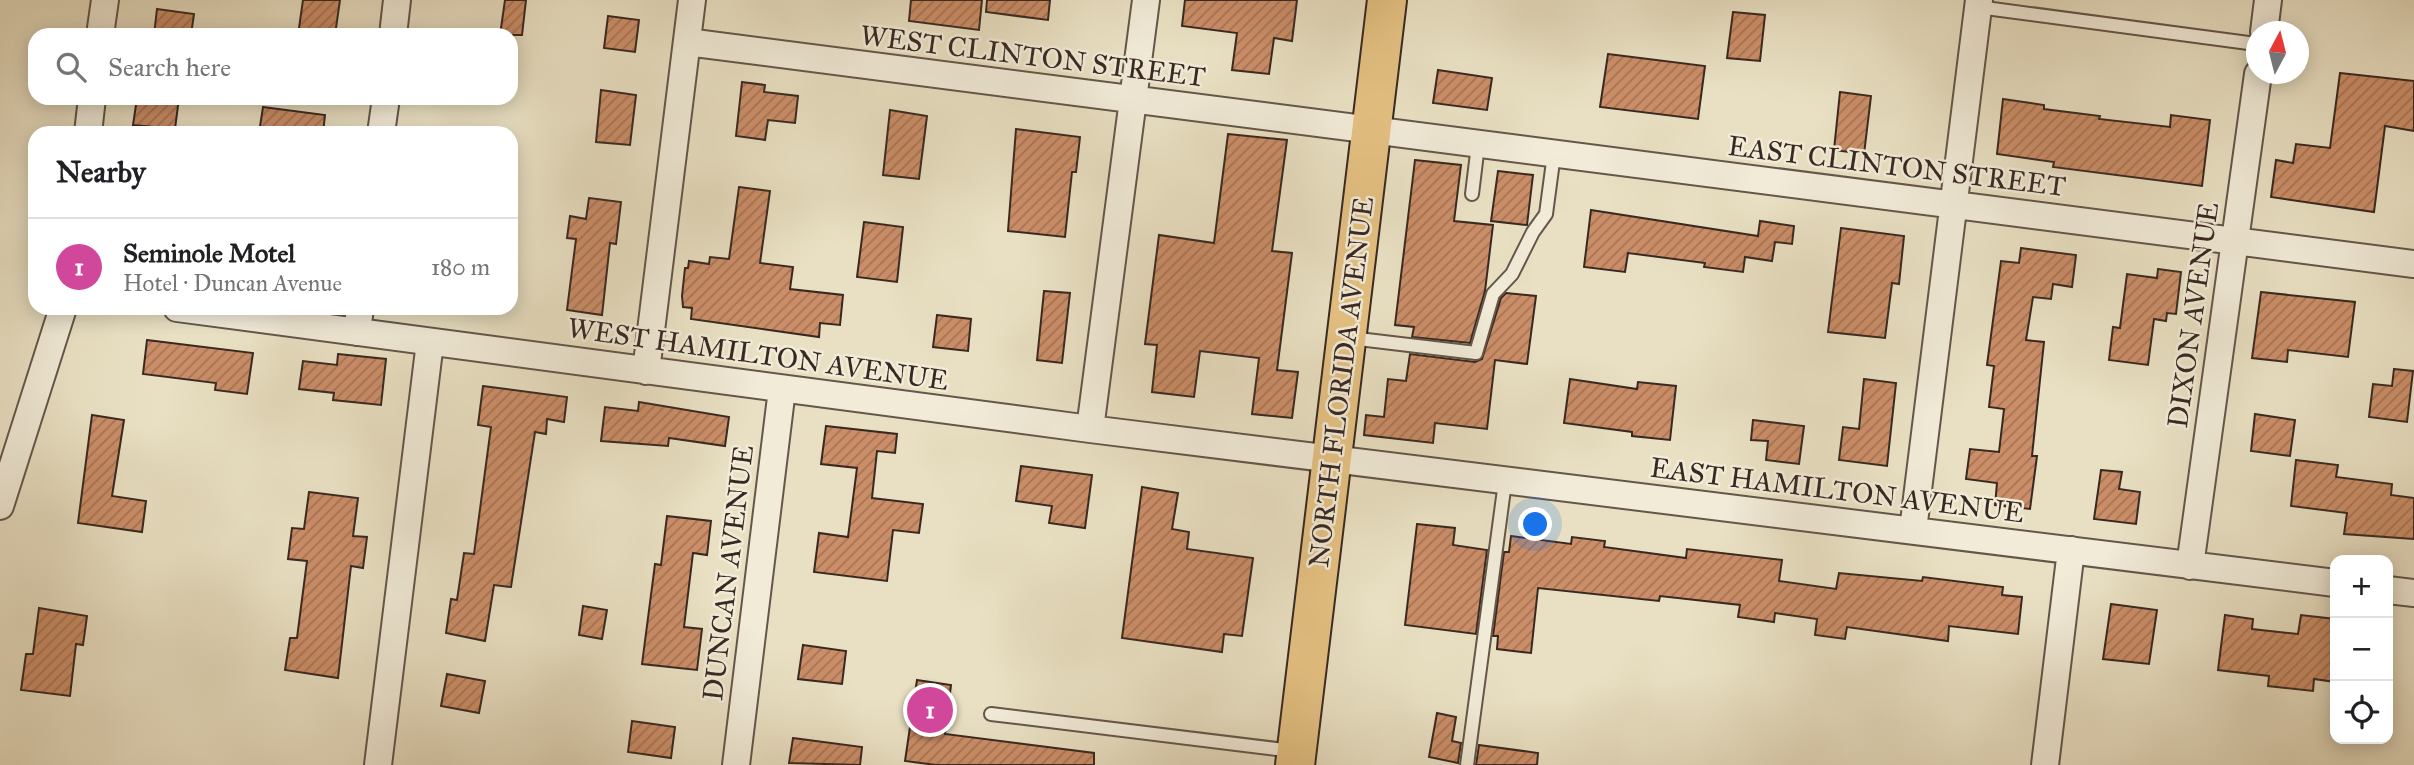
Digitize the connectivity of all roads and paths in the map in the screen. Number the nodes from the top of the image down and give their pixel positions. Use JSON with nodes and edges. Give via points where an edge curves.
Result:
{"nodes":[{"id":1,"x":104,"y":0,"type":"edge"},
{"id":2,"x":397,"y":0,"type":"edge"},
{"id":3,"x":692,"y":0,"type":"edge"},
{"id":4,"x":1146,"y":0,"type":"edge"},
{"id":5,"x":1387,"y":0,"type":"edge"},
{"id":6,"x":2268,"y":0,"type":"edge"},
{"id":7,"x":1978,"y":4,"type":"edge"},
{"id":8,"x":2265,"y":21,"type":"edge"},
{"id":9,"x":101,"y":28,"type":"edge"},
{"id":10,"x":394,"y":28,"type":"edge"},
{"id":11,"x":687,"y":42,"type":"junction"},
{"id":12,"x":2246,"y":43,"type":"edge"},
{"id":13,"x":2257,"y":84,"type":"edge"},
{"id":14,"x":1133,"y":101,"type":"junction"},
{"id":15,"x":91,"y":105,"type":"edge"},
{"id":16,"x":385,"y":105,"type":"edge"},
{"id":17,"x":89,"y":126,"type":"edge"},
{"id":18,"x":382,"y":126,"type":"edge"},
{"id":19,"x":1371,"y":131,"type":"junction"},
{"id":20,"x":1478,"y":145,"type":"junction"},
{"id":21,"x":1554,"y":154,"type":"junction"},
{"id":22,"x":1472,"y":194,"type":"dead end"},
{"id":23,"x":1953,"y":205,"type":"junction"},
{"id":24,"x":2236,"y":240,"type":"junction"},
{"id":25,"x":2414,"y":264,"type":"edge"},
{"id":26,"x":61,"y":315,"type":"edge"},
{"id":27,"x":283,"y":315,"type":"edge"},
{"id":28,"x":358,"y":320,"type":"edge"},
{"id":29,"x":1346,"y":338,"type":"junction"},
{"id":30,"x":430,"y":342,"type":"junction"},
{"id":31,"x":646,"y":371,"type":"junction"},
{"id":32,"x":782,"y":389,"type":"junction"},
{"id":33,"x":1090,"y":429,"type":"junction"},
{"id":34,"x":1331,"y":460,"type":"junction"},
{"id":35,"x":1505,"y":482,"type":"junction"},
{"id":36,"x":0,"y":506,"type":"edge"},
{"id":37,"x":1913,"y":530,"type":"junction"},
{"id":38,"x":2071,"y":550,"type":"junction"},
{"id":39,"x":2190,"y":566,"type":"junction"},
{"id":40,"x":2330,"y":582,"type":"edge"},
{"id":41,"x":2393,"y":591,"type":"edge"},
{"id":42,"x":2414,"y":593,"type":"edge"},
{"id":43,"x":991,"y":714,"type":"dead end"},
{"id":44,"x":1296,"y":758,"type":"edge"},
{"id":45,"x":379,"y":765,"type":"edge"},
{"id":46,"x":736,"y":765,"type":"edge"},
{"id":47,"x":1467,"y":765,"type":"edge"},
{"id":48,"x":2045,"y":765,"type":"edge"}],
"edges":[{"from":1,"to":9,"type":"street"},
{"from":2,"to":10,"type":"street"},
{"from":3,"to":11,"type":"street"},
{"from":4,"to":14,"type":"street"},
{"from":5,"to":19,"type":"main road","name":"NORTH FLORIDA AVENUE"},
{"from":6,"to":8,"type":"street"},
{"from":7,"to":12,"type":"lane"},
{"from":7,"to":23,"type":"street"},
{"from":11,"to":14,"type":"street","name":"WEST CLINTON STREET"},
{"from":11,"to":31,"type":"street"},
{"from":13,"to":24,"type":"street","name":"DIXON AVENUE"},
{"from":14,"to":19,"type":"street","name":"WEST CLINTON STREET"},
{"from":14,"to":33,"type":"street"},
{"from":15,"to":17,"type":"street"},
{"from":16,"to":18,"type":"street"},
{"from":19,"to":20,"type":"street","name":"EAST CLINTON STREET"},
{"from":19,"to":29,"type":"main road","name":"NORTH FLORIDA AVENUE"},
{"from":20,"to":21,"type":"street","name":"EAST CLINTON STREET"},
{"from":20,"to":22,"type":"lane"},
{"from":21,"to":23,"type":"street","name":"EAST CLINTON STREET"},
{"from":21,"to":29,"type":"lane","via":[[1546,214],[1513,274],[1493,294],[1476,352]]},
{"from":23,"to":24,"type":"street","name":"EAST CLINTON STREET"},
{"from":23,"to":37,"type":"street"},
{"from":24,"to":25,"type":"street","name":"EAST CLINTON STREET"},
{"from":24,"to":39,"type":"street","name":"DIXON AVENUE"},
{"from":26,"to":36,"type":"street"},
{"from":27,"to":28,"type":"street","name":"WEST HAMILTON AVENUE"},
{"from":28,"to":30,"type":"street","name":"WEST HAMILTON AVENUE"},
{"from":29,"to":34,"type":"main road","name":"NORTH FLORIDA AVENUE"},
{"from":30,"to":31,"type":"street","name":"WEST HAMILTON AVENUE"},
{"from":30,"to":45,"type":"street"},
{"from":31,"to":32,"type":"street","name":"WEST HAMILTON AVENUE"},
{"from":32,"to":33,"type":"street","name":"WEST HAMILTON AVENUE"},
{"from":32,"to":46,"type":"street","name":"DUNCAN AVENUE"},
{"from":33,"to":34,"type":"street","name":"WEST HAMILTON AVENUE"},
{"from":34,"to":35,"type":"street","name":"EAST HAMILTON AVENUE"},
{"from":34,"to":44,"type":"main road","name":"NORTH FLORIDA AVENUE"},
{"from":35,"to":37,"type":"street","name":"EAST HAMILTON AVENUE"},
{"from":35,"to":47,"type":"lane"},
{"from":37,"to":38,"type":"street","name":"EAST HAMILTON AVENUE"},
{"from":38,"to":39,"type":"street","name":"EAST HAMILTON AVENUE"},
{"from":38,"to":48,"type":"street"},
{"from":39,"to":40,"type":"street","name":"EAST HAMILTON AVENUE"},
{"from":41,"to":42,"type":"street"},
{"from":43,"to":44,"type":"lane"}]}
